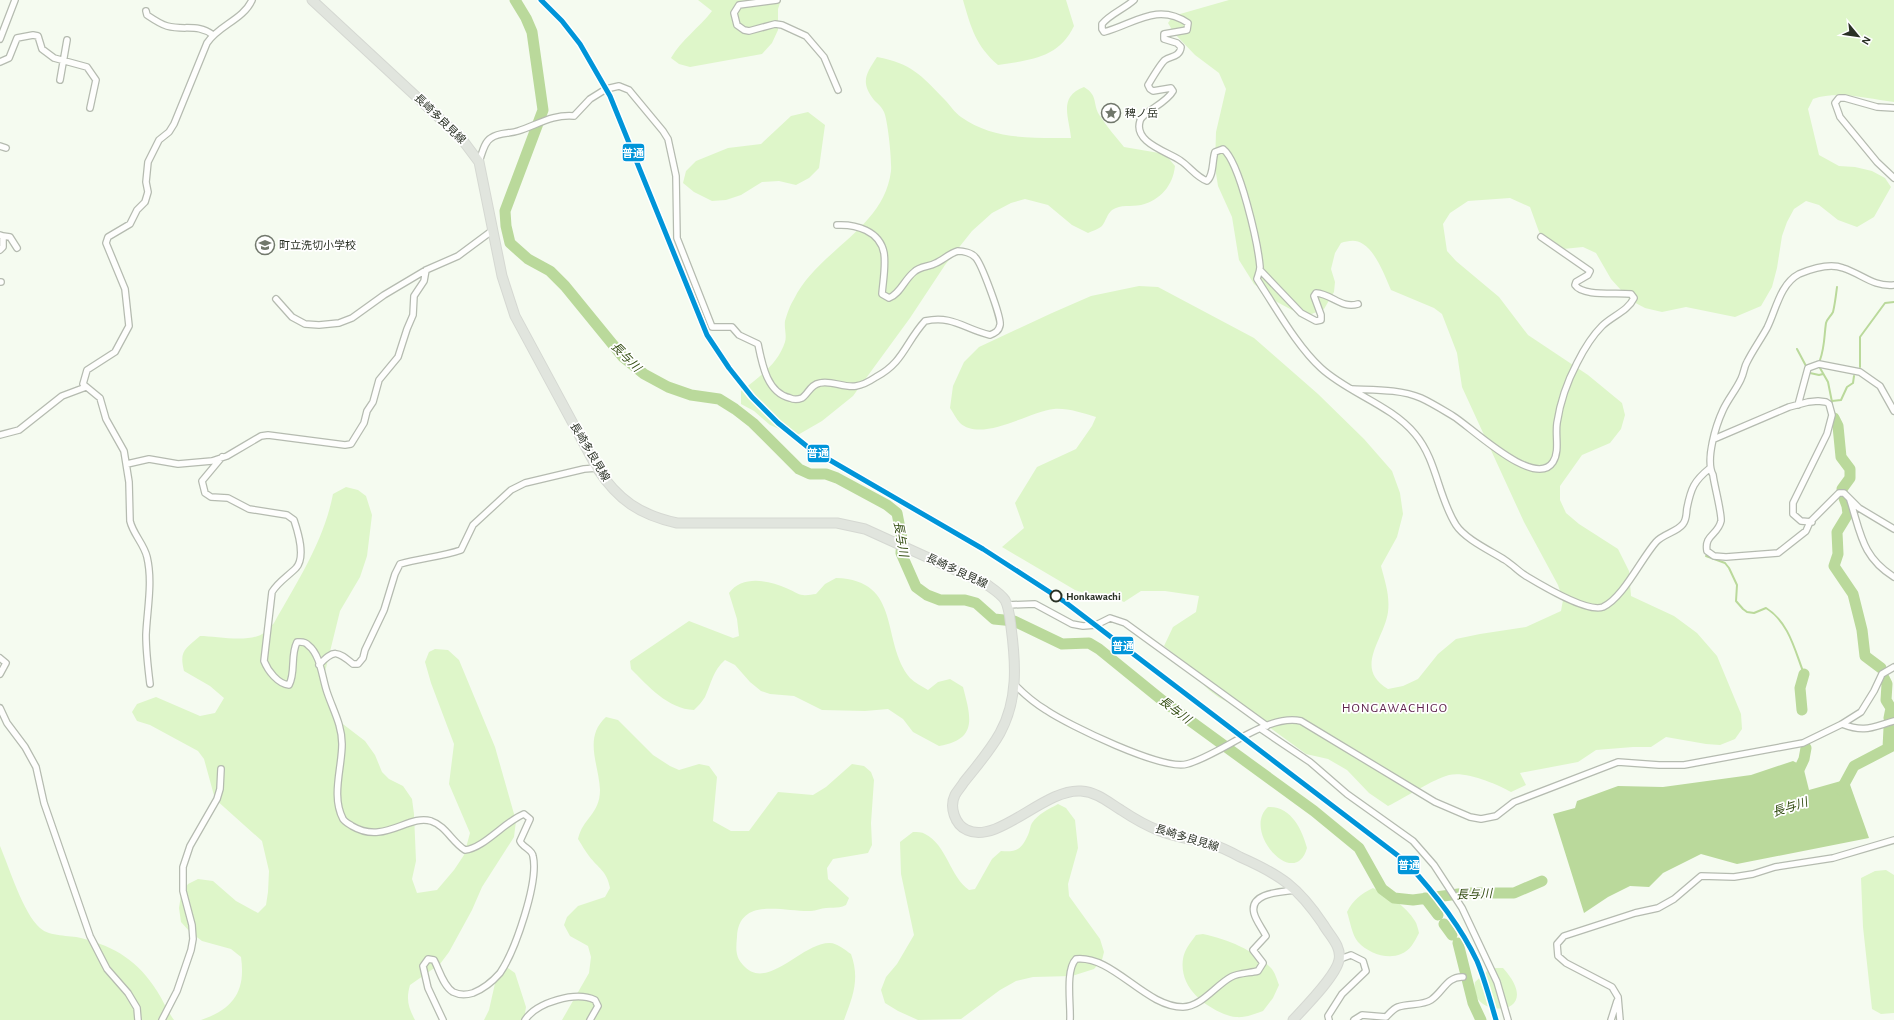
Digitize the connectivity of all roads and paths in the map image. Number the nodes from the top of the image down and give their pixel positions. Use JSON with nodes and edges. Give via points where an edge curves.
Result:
{"nodes":[{"id":1,"x":15,"y":0,"type":"edge"},
{"id":2,"x":252,"y":0,"type":"edge"},
{"id":3,"x":312,"y":0,"type":"edge"},
{"id":4,"x":777,"y":0,"type":"edge"},
{"id":5,"x":1134,"y":0,"type":"edge"},
{"id":6,"x":146,"y":11,"type":"dead end"},
{"id":7,"x":213,"y":35,"type":"junction"},
{"id":8,"x":0,"y":39,"type":"edge"},
{"id":9,"x":67,"y":40,"type":"dead end"},
{"id":10,"x":63,"y":61,"type":"junction"},
{"id":11,"x":0,"y":62,"type":"edge"},
{"id":12,"x":60,"y":80,"type":"dead end"},
{"id":13,"x":838,"y":90,"type":"dead end"},
{"id":14,"x":90,"y":108,"type":"dead end"},
{"id":15,"x":1894,"y":108,"type":"edge"},
{"id":16,"x":478,"y":162,"type":"junction"},
{"id":17,"x":1894,"y":178,"type":"edge"},
{"id":18,"x":837,"y":224,"type":"dead end"},
{"id":19,"x":493,"y":230,"type":"junction"},
{"id":20,"x":2,"y":235,"type":"edge"},
{"id":21,"x":1541,"y":237,"type":"dead end"},
{"id":22,"x":17,"y":248,"type":"dead end"},
{"id":23,"x":0,"y":250,"type":"edge"},
{"id":24,"x":426,"y":270,"type":"junction"},
{"id":25,"x":1260,"y":270,"type":"junction"},
{"id":26,"x":1894,"y":285,"type":"edge"},
{"id":27,"x":276,"y":299,"type":"dead end"},
{"id":28,"x":1358,"y":304,"type":"dead end"},
{"id":29,"x":86,"y":387,"type":"junction"},
{"id":30,"x":1352,"y":389,"type":"junction"},
{"id":31,"x":1798,"y":405,"type":"junction"},
{"id":32,"x":1894,"y":410,"type":"edge"},
{"id":33,"x":0,"y":435,"type":"edge"},
{"id":34,"x":1714,"y":439,"type":"junction"},
{"id":35,"x":222,"y":457,"type":"junction"},
{"id":36,"x":127,"y":464,"type":"junction"},
{"id":37,"x":597,"y":468,"type":"junction"},
{"id":38,"x":1710,"y":468,"type":"junction"},
{"id":39,"x":1849,"y":498,"type":"junction"},
{"id":40,"x":1812,"y":522,"type":"junction"},
{"id":41,"x":1894,"y":529,"type":"edge"},
{"id":42,"x":1894,"y":577,"type":"edge"},
{"id":43,"x":1008,"y":609,"type":"junction"},
{"id":44,"x":0,"y":658,"type":"edge"},
{"id":45,"x":319,"y":664,"type":"junction"},
{"id":46,"x":1894,"y":667,"type":"edge"},
{"id":47,"x":0,"y":674,"type":"edge"},
{"id":48,"x":150,"y":684,"type":"dead end"},
{"id":49,"x":1015,"y":685,"type":"junction"},
{"id":50,"x":0,"y":708,"type":"edge"},
{"id":51,"x":1894,"y":721,"type":"edge"},
{"id":52,"x":1842,"y":724,"type":"junction"},
{"id":53,"x":1267,"y":726,"type":"junction"},
{"id":54,"x":1261,"y":729,"type":"junction"},
{"id":55,"x":221,"y":770,"type":"dead end"},
{"id":56,"x":1894,"y":840,"type":"edge"},
{"id":57,"x":1296,"y":890,"type":"junction"},
{"id":58,"x":1340,"y":959,"type":"junction"},
{"id":59,"x":1463,"y":977,"type":"dead end"},
{"id":60,"x":1618,"y":997,"type":"junction"},
{"id":61,"x":138,"y":1020,"type":"edge"},
{"id":62,"x":162,"y":1020,"type":"edge"},
{"id":63,"x":443,"y":1020,"type":"edge"},
{"id":64,"x":525,"y":1020,"type":"edge"},
{"id":65,"x":590,"y":1020,"type":"edge"},
{"id":66,"x":1070,"y":1020,"type":"edge"},
{"id":67,"x":1293,"y":1020,"type":"edge"},
{"id":68,"x":1329,"y":1020,"type":"edge"},
{"id":69,"x":1354,"y":1020,"type":"edge"},
{"id":70,"x":1508,"y":1020,"type":"edge"},
{"id":71,"x":1611,"y":1020,"type":"edge"},
{"id":72,"x":1620,"y":1020,"type":"edge"}],
"edges":[{"from":1,"to":8,"type":"street"},
{"from":2,"to":7,"type":"street","via":[[241,15]]},
{"from":3,"to":16,"type":"main road","name":"長崎多良見線","via":[[461,138]]},
{"from":4,"to":13,"type":"street","via":[[739,6],[734,13],[737,25],[749,31],[775,24],[782,25],[806,36],[824,57]]},
{"from":5,"to":25,"type":"street","via":[[1102,24],[1104,32],[1154,14],[1178,17],[1188,23],[1187,30],[1164,34],[1164,39],[1177,43],[1181,51],[1164,60],[1148,87],[1153,91],[1171,88],[1173,91],[1170,98],[1144,114],[1139,121],[1140,131],[1152,145],[1180,159],[1199,178],[1207,181],[1211,175],[1215,152],[1222,149],[1226,152],[1231,158],[1244,196],[1257,244]]},
{"from":6,"to":7,"type":"street","via":[[147,15],[166,26],[205,29]]},
{"from":7,"to":29,"type":"street","via":[[174,124],[159,140],[148,162],[148,192],[145,202],[137,210],[130,224],[108,237],[106,243],[125,289],[129,326],[115,352],[87,370],[83,384]]},
{"from":9,"to":10,"type":"street"},
{"from":10,"to":11,"type":"street","via":[[42,49],[38,36],[33,35],[17,38],[8,58]]},
{"from":10,"to":12,"type":"street"},
{"from":10,"to":14,"type":"street","via":[[87,67],[96,80]]},
{"from":15,"to":17,"type":"street","via":[[1877,108],[1845,98],[1840,98],[1835,103],[1840,117],[1877,162]]},
{"from":16,"to":18,"type":"street","via":[[486,143],[491,138],[564,115],[574,116],[590,99],[606,89],[618,86],[629,90],[668,139],[676,176],[677,238],[712,327],[732,327],[739,335],[758,344],[772,386],[783,397],[796,400],[803,398],[812,386],[820,382],[856,386],[876,377],[892,367],[925,321],[938,318],[990,335],[997,332],[1001,325],[999,315],[984,271],[975,257],[966,252],[958,252],[919,268],[894,296],[889,298],[882,294],[884,251],[879,241],[870,232],[857,226]]},
{"from":16,"to":19,"type":"main road","name":"長崎多良見線"},
{"from":19,"to":24,"type":"street","via":[[458,256]]},
{"from":19,"to":37,"type":"main road","name":"長崎多良見線","via":[[502,276],[516,316]]},
{"from":20,"to":22,"type":"street","via":[[10,237]]},
{"from":20,"to":23,"type":"street","via":[[3,247]]},
{"from":21,"to":30,"type":"street","via":[[1590,271],[1576,282],[1578,289],[1586,292],[1631,294],[1634,298],[1631,304],[1590,339],[1577,363],[1561,402],[1556,424],[1556,452],[1548,466],[1538,470],[1529,468],[1498,451],[1453,416],[1421,398],[1401,392]]},
{"from":24,"to":27,"type":"street","via":[[352,318],[339,323],[305,324],[292,317]]},
{"from":24,"to":35,"type":"street","via":[[424,281],[414,296],[413,315],[398,356],[379,380],[364,423],[351,444],[268,435],[261,436]]},
{"from":25,"to":28,"type":"street","via":[[1301,314],[1316,321],[1321,320],[1321,315],[1314,296],[1316,293],[1339,303],[1351,306]]},
{"from":25,"to":30,"type":"street","via":[[1257,279],[1309,355],[1321,369]]},
{"from":26,"to":34,"type":"street","via":[[1872,283],[1843,267],[1832,266],[1799,274],[1788,282],[1723,411]]},
{"from":29,"to":33,"type":"street","via":[[62,396],[19,430]]},
{"from":29,"to":36,"type":"street","via":[[100,398],[106,419],[119,439]]},
{"from":30,"to":38,"type":"street","via":[[1398,418],[1414,433],[1429,457],[1460,531],[1508,561],[1525,575],[1592,608],[1605,606],[1612,601],[1656,541],[1682,525],[1687,518],[1691,491],[1696,480]]},
{"from":31,"to":32,"type":"street","via":[[1808,368],[1819,364],[1860,372],[1880,386]]},
{"from":31,"to":34,"type":"street"},
{"from":31,"to":40,"type":"street","via":[[1818,401],[1826,402],[1831,408],[1831,423],[1827,434],[1793,503],[1793,514],[1802,521]]},
{"from":34,"to":38,"type":"street"},
{"from":35,"to":36,"type":"street","via":[[192,464],[149,459]]},
{"from":35,"to":45,"type":"street","via":[[202,480],[205,492],[211,497],[228,498],[249,509],[286,515],[294,520],[297,532],[300,561],[272,592],[264,651],[267,669],[283,684],[289,685],[292,654],[297,642],[308,644]]},
{"from":36,"to":48,"type":"street","via":[[130,521],[142,543],[149,569],[146,636]]},
{"from":37,"to":43,"type":"main road","name":"長崎多良見線","via":[[621,498],[648,514],[666,520],[690,523],[837,523],[864,529],[986,584],[997,591]]},
{"from":37,"to":45,"type":"street","via":[[525,483],[511,490],[473,526],[461,550],[400,564],[363,658],[358,664],[353,664],[336,652],[329,654]]},
{"from":38,"to":40,"type":"street","via":[[1721,520],[1706,544],[1706,551],[1714,556],[1778,553],[1806,531]]},
{"from":39,"to":40,"type":"street","via":[[1844,493],[1839,493]]},
{"from":39,"to":41,"type":"street","via":[[1859,508]]},
{"from":39,"to":42,"type":"street","via":[[1867,551],[1876,563]]},
{"from":43,"to":49,"type":"main road","name":"長崎多良見線"},
{"from":43,"to":53,"type":"street","via":[[1035,604],[1072,624],[1096,625],[1110,618],[1125,623]]},
{"from":44,"to":47,"type":"street","via":[[6,663]]},
{"from":45,"to":63,"type":"street","via":[[341,729],[337,803],[344,821],[359,830],[375,832],[421,820],[430,821],[440,826],[465,850],[477,846],[515,818],[524,814],[530,819],[520,841],[533,854],[532,882],[525,914],[512,950],[499,973],[489,985],[476,992],[459,994],[451,991],[446,985],[434,960],[428,959],[423,966],[428,988]]},
{"from":46,"to":52,"type":"street","via":[[1882,674],[1861,712]]},
{"from":49,"to":54,"type":"street","via":[[1028,698],[1070,724],[1169,764],[1184,765],[1197,761]]},
{"from":49,"to":57,"type":"main road","name":"長崎多良見線","via":[[1000,733],[954,796],[953,810],[957,823],[965,830],[989,832],[1063,793],[1079,791],[1090,793],[1159,831],[1212,844],[1266,868],[1282,877]]},
{"from":50,"to":61,"type":"street","via":[[36,767],[44,803],[90,936],[107,969],[128,993],[136,1008]]},
{"from":51,"to":52,"type":"street","via":[[1856,730]]},
{"from":52,"to":53,"type":"street","via":[[1803,743],[1684,765],[1618,762],[1514,802],[1496,816],[1481,819],[1435,802],[1302,721],[1283,720]]},
{"from":53,"to":54,"type":"street"},
{"from":54,"to":70,"type":"street","via":[[1299,754],[1347,794],[1413,841],[1451,889],[1462,908],[1497,982]]},
{"from":55,"to":62,"type":"street","via":[[217,798],[190,846],[183,867],[183,891],[193,939],[177,991]]},
{"from":56,"to":60,"type":"street","via":[[1833,858],[1775,867],[1753,874],[1734,877],[1702,876],[1674,899],[1658,908],[1564,936],[1557,944],[1558,956],[1566,963],[1612,987]]},
{"from":57,"to":58,"type":"main road","name":"長崎多良見線","via":[[1337,945]]},
{"from":57,"to":66,"type":"street","via":[[1264,895],[1253,907],[1266,936],[1253,950],[1263,963],[1258,971],[1232,976],[1197,1003],[1184,1007],[1155,998],[1092,960],[1076,960],[1072,964],[1070,982]]},
{"from":58,"to":67,"type":"main road","via":[[1333,974]]},
{"from":58,"to":68,"type":"street","via":[[1351,954],[1363,961],[1366,971],[1342,994],[1328,1016]]},
{"from":59,"to":69,"type":"street","via":[[1456,977],[1445,984],[1431,1000],[1398,1007],[1386,1017],[1362,1015]]},
{"from":60,"to":71,"type":"street"},
{"from":60,"to":72,"type":"street"},
{"from":64,"to":65,"type":"street","via":[[532,1011],[545,1004],[588,997],[595,1000],[598,1006]]}]}
